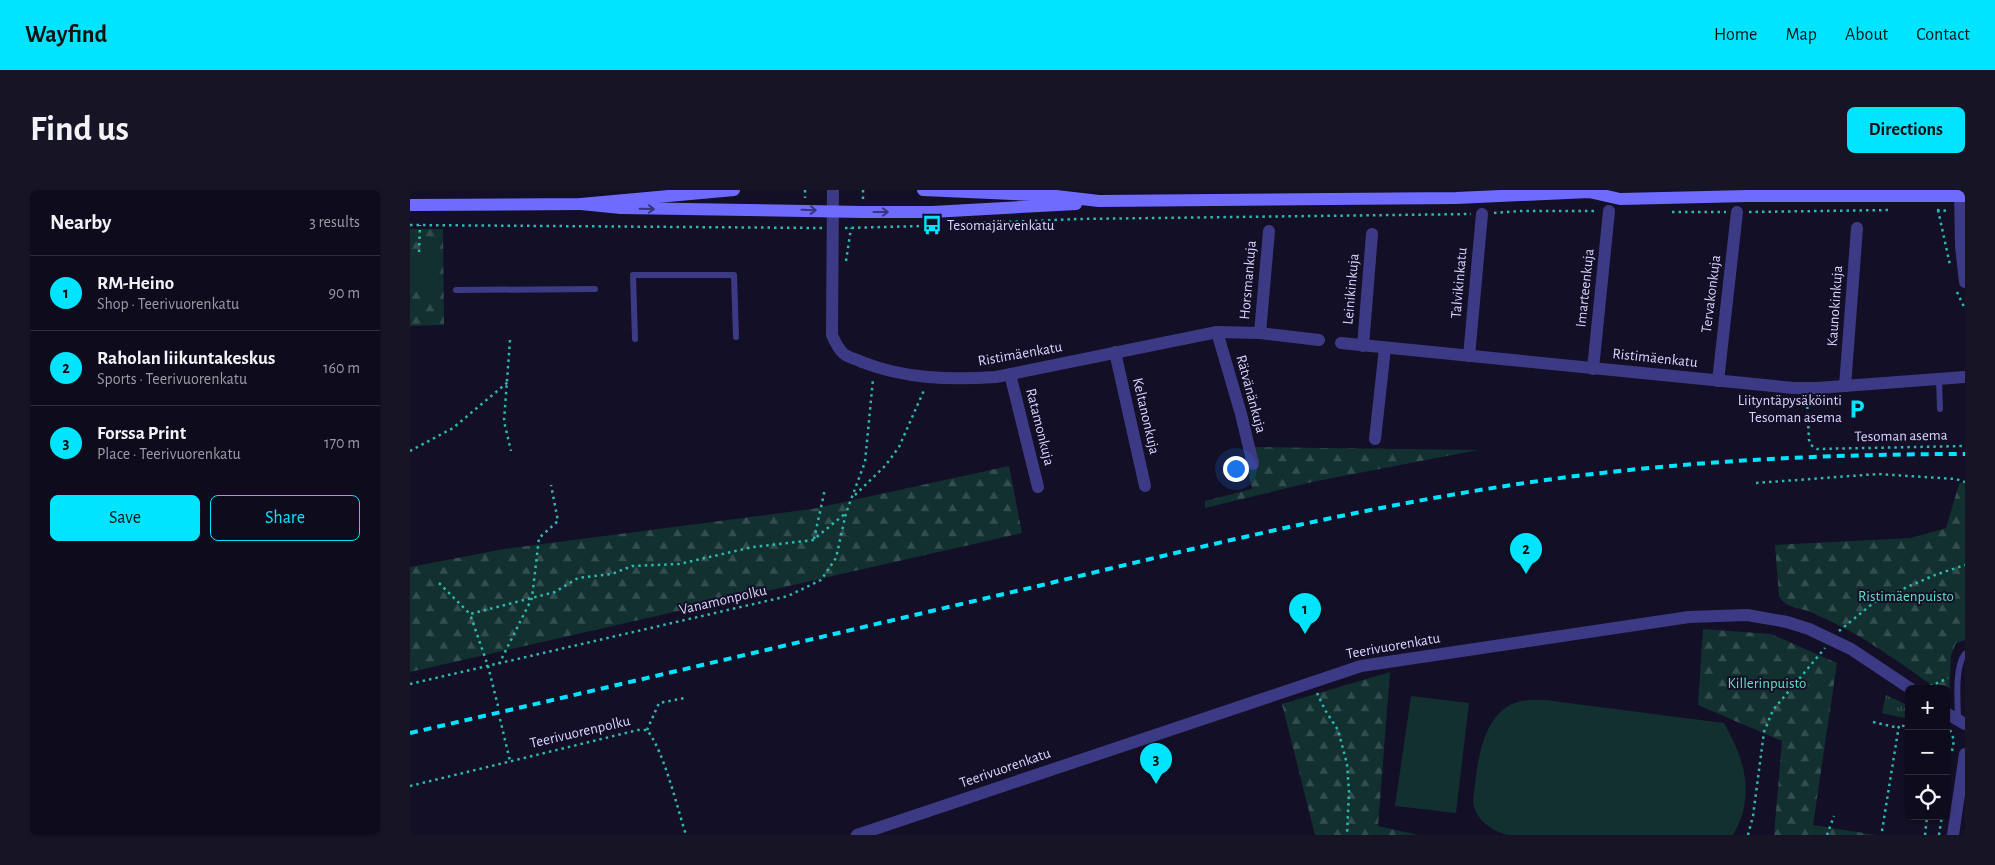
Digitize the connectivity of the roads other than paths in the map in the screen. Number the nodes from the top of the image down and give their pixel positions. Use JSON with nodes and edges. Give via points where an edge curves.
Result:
{"nodes":[{"id":1,"x":734,"y":190,"type":"edge"},
{"id":2,"x":833,"y":190,"type":"edge"},
{"id":3,"x":923,"y":190,"type":"edge"},
{"id":4,"x":1598,"y":191,"type":"edge"},
{"id":5,"x":1962,"y":194,"type":"edge"},
{"id":6,"x":1099,"y":201,"type":"junction"},
{"id":7,"x":581,"y":204,"type":"junction"},
{"id":8,"x":410,"y":205,"type":"edge"},
{"id":9,"x":833,"y":212,"type":"junction"},
{"id":10,"x":1609,"y":212,"type":"road end"},
{"id":11,"x":1737,"y":212,"type":"road end"},
{"id":12,"x":1482,"y":214,"type":"road end"},
{"id":13,"x":1857,"y":228,"type":"dead end"},
{"id":14,"x":1269,"y":231,"type":"dead end"},
{"id":15,"x":1372,"y":234,"type":"dead end"},
{"id":16,"x":1965,"y":282,"type":"edge"},
{"id":17,"x":595,"y":289,"type":"dead end"},
{"id":18,"x":456,"y":290,"type":"dead end"},
{"id":19,"x":1217,"y":332,"type":"junction"},
{"id":20,"x":1260,"y":333,"type":"junction"},
{"id":21,"x":736,"y":337,"type":"dead end"},
{"id":22,"x":635,"y":339,"type":"dead end"},
{"id":23,"x":1319,"y":340,"type":"dead end"},
{"id":24,"x":1342,"y":343,"type":"dead end"},
{"id":25,"x":1362,"y":346,"type":"junction"},
{"id":26,"x":1385,"y":348,"type":"junction"},
{"id":27,"x":1115,"y":352,"type":"junction"},
{"id":28,"x":1469,"y":356,"type":"junction"},
{"id":29,"x":1593,"y":369,"type":"junction"},
{"id":30,"x":1010,"y":374,"type":"junction"},
{"id":31,"x":1965,"y":377,"type":"edge"},
{"id":32,"x":1939,"y":379,"type":"junction"},
{"id":33,"x":1718,"y":381,"type":"junction"},
{"id":34,"x":1845,"y":386,"type":"junction"},
{"id":35,"x":1940,"y":409,"type":"dead end"},
{"id":36,"x":1375,"y":439,"type":"dead end"},
{"id":37,"x":1253,"y":464,"type":"dead end"},
{"id":38,"x":1145,"y":486,"type":"dead end"},
{"id":39,"x":1038,"y":487,"type":"dead end"},
{"id":40,"x":1965,"y":654,"type":"edge"},
{"id":41,"x":1905,"y":685,"type":"edge"},
{"id":42,"x":1957,"y":723,"type":"edge"},
{"id":43,"x":1965,"y":754,"type":"edge"},
{"id":44,"x":857,"y":835,"type":"edge"},
{"id":45,"x":1953,"y":835,"type":"edge"}],
"edges":[{"from":1,"to":7,"type":"main road"},
{"from":2,"to":9,"type":"street","name":"Ristimäenkatu"},
{"from":3,"to":6,"type":"main road"},
{"from":4,"to":5,"type":"main road","via":[[1620,200]]},
{"from":4,"to":6,"type":"main road","via":[[1456,198]]},
{"from":5,"to":16,"type":"street","via":[[1961,246]]},
{"from":9,"to":6,"type":"main road","one_way":true,"via":[[932,212]]},
{"from":7,"to":8,"type":"main road"},
{"from":7,"to":9,"type":"main road","one_way":true,"via":[[621,208]]},
{"from":9,"to":30,"type":"street","name":"Ristimäenkatu","via":[[832,335],[845,355],[904,374],[930,377],[963,379]]},
{"from":10,"to":29,"type":"street","name":"Imarteenkuja"},
{"from":11,"to":33,"type":"street","name":"Tervakonkuja"},
{"from":12,"to":28,"type":"street","name":"Talvikinkatu"},
{"from":13,"to":34,"type":"street","name":"Kaunokinkuja"},
{"from":14,"to":20,"type":"street","name":"Horsmankuja"},
{"from":15,"to":25,"type":"street","name":"Leinikinkuja"},
{"from":17,"to":18,"type":"lane"},
{"from":19,"to":20,"type":"street","name":"Ristimäenkatu"},
{"from":19,"to":27,"type":"street","name":"Ristimäenkatu"},
{"from":19,"to":37,"type":"street","name":"Rätvänänkuja"},
{"from":20,"to":23,"type":"street","name":"Ristimäenkatu"},
{"from":21,"to":22,"type":"lane","via":[[734,275],[634,275]]},
{"from":24,"to":25,"type":"street","name":"Ristimäenkatu"},
{"from":25,"to":26,"type":"street","name":"Ristimäenkatu"},
{"from":26,"to":28,"type":"street","name":"Ristimäenkatu"},
{"from":26,"to":36,"type":"street"},
{"from":27,"to":30,"type":"street","name":"Ristimäenkatu"},
{"from":27,"to":38,"type":"street","name":"Keltanonkuja"},
{"from":28,"to":29,"type":"street","name":"Ristimäenkatu"},
{"from":29,"to":33,"type":"street","name":"Ristimäenkatu"},
{"from":30,"to":39,"type":"street","name":"Ratamonkuja"},
{"from":31,"to":32,"type":"street","name":"Ristimäenkatu"},
{"from":32,"to":34,"type":"street","name":"Ristimäenkatu"},
{"from":32,"to":35,"type":"lane"},
{"from":33,"to":34,"type":"street","name":"Ristimäenkatu","via":[[1807,388]]},
{"from":40,"to":42,"type":"lane","via":[[1959,670]]},
{"from":41,"to":44,"type":"street","name":"Teerivuorenkatu","via":[[1832,638],[1787,622],[1734,615],[1698,616],[1369,664]]},
{"from":43,"to":45,"type":"street"}]}
